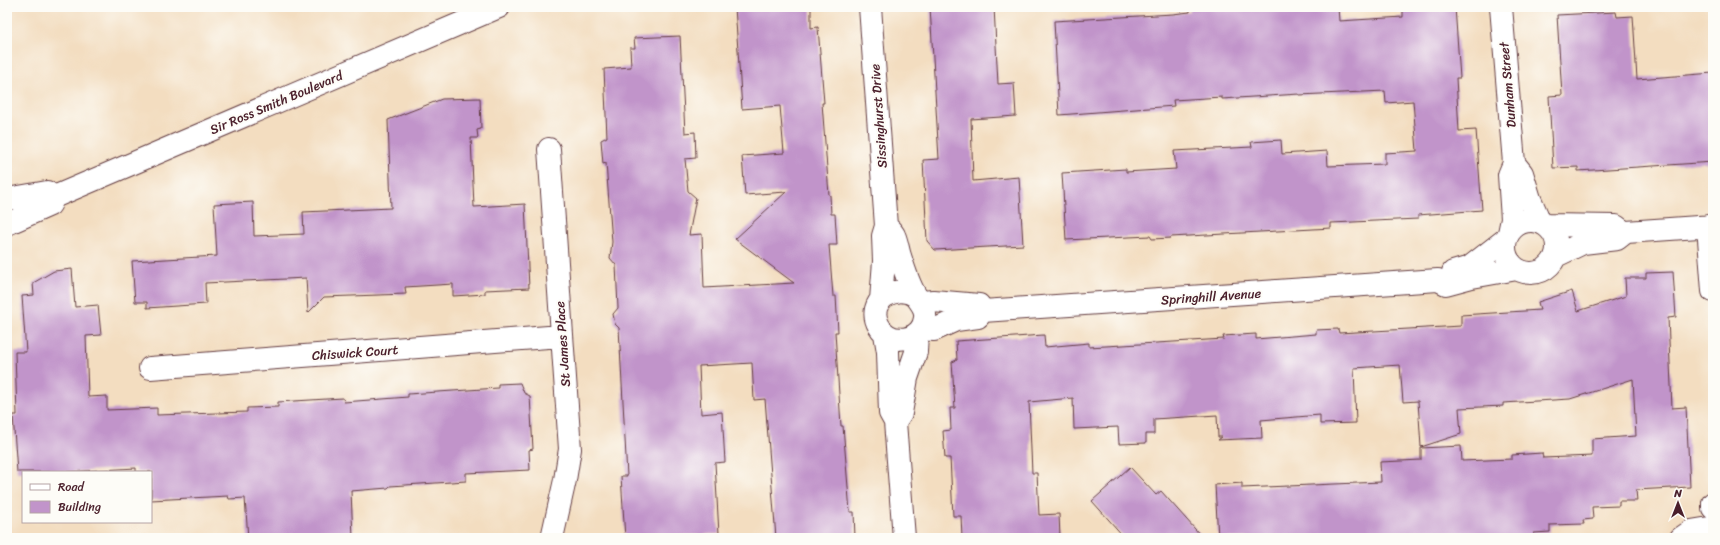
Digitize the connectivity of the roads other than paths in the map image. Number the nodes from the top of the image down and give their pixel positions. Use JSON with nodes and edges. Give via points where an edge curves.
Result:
{"nodes":[{"id":1,"x":499,"y":7,"type":"edge"},
{"id":2,"x":870,"y":7,"type":"edge"},
{"id":3,"x":1501,"y":7,"type":"edge"},
{"id":4,"x":549,"y":149,"type":"dead end"},
{"id":5,"x":1514,"y":163,"type":"junction"},
{"id":6,"x":54,"y":197,"type":"junction"},
{"id":7,"x":7,"y":199,"type":"edge"},
{"id":8,"x":7,"y":224,"type":"edge"},
{"id":9,"x":1543,"y":224,"type":"junction"},
{"id":10,"x":886,"y":226,"type":"junction"},
{"id":11,"x":1711,"y":226,"type":"edge"},
{"id":12,"x":1626,"y":232,"type":"junction"},
{"id":13,"x":1508,"y":236,"type":"junction"},
{"id":14,"x":1556,"y":256,"type":"junction"},
{"id":15,"x":1517,"y":269,"type":"junction"},
{"id":16,"x":1438,"y":280,"type":"junction"},
{"id":17,"x":1713,"y":291,"type":"edge"},
{"id":18,"x":919,"y":299,"type":"junction"},
{"id":19,"x":881,"y":300,"type":"junction"},
{"id":20,"x":983,"y":311,"type":"junction"},
{"id":21,"x":919,"y":331,"type":"junction"},
{"id":22,"x":886,"y":334,"type":"junction"},
{"id":23,"x":561,"y":336,"type":"junction"},
{"id":24,"x":150,"y":368,"type":"dead end"},
{"id":25,"x":895,"y":422,"type":"junction"},
{"id":26,"x":1713,"y":503,"type":"edge"},
{"id":27,"x":1710,"y":524,"type":"edge"},
{"id":28,"x":552,"y":538,"type":"edge"},
{"id":29,"x":904,"y":538,"type":"edge"},
{"id":30,"x":1681,"y":538,"type":"edge"}],
"edges":[{"from":1,"to":6,"type":"street","name":"Sir Ross Smith Boulevard"},
{"from":2,"to":10,"type":"street","name":"Sissinghurst Drive"},
{"from":3,"to":5,"type":"street","name":"Dunham Street"},
{"from":4,"to":23,"type":"street","name":"St James Place"},
{"from":5,"to":9,"type":"street","name":"Dunham Street","via":[[1522,173],[1530,199]]},
{"from":5,"to":13,"type":"street","name":"Dunham Street","via":[[1509,175],[1512,219]]},
{"from":6,"to":7,"type":"street","via":[[47,192]]},
{"from":6,"to":8,"type":"street","name":"Sir Ross Smith Boulevard","via":[[50,205]]},
{"from":9,"to":12,"type":"street","via":[[1616,226]]},
{"from":9,"to":13,"type":"street","via":[[1533,221],[1520,224]]},
{"from":9,"to":14,"type":"street","via":[[1552,231],[1556,239]]},
{"from":10,"to":18,"type":"street","name":"Sissinghurst Drive","via":[[894,235],[902,263]]},
{"from":10,"to":19,"type":"street","name":"Sissinghurst Drive","via":[[883,236]]},
{"from":11,"to":12,"type":"street"},
{"from":11,"to":17,"type":"street"},
{"from":12,"to":14,"type":"street","via":[[1617,239],[1583,243]]},
{"from":13,"to":15,"type":"street","via":[[1506,253]]},
{"from":13,"to":16,"type":"street","name":"Springhill Avenue","via":[[1470,267]]},
{"from":14,"to":15,"type":"street","via":[[1547,268],[1540,272],[1524,273]]},
{"from":15,"to":16,"type":"street","name":"Springhill Avenue","via":[[1472,276],[1446,284]]},
{"from":16,"to":20,"type":"street","name":"Springhill Avenue"},
{"from":18,"to":19,"type":"street","via":[[911,293],[898,291]]},
{"from":18,"to":20,"type":"street","name":"Springhill Avenue","via":[[979,305]]},
{"from":18,"to":21,"type":"street","via":[[925,318]]},
{"from":19,"to":22,"type":"street","via":[[876,318]]},
{"from":20,"to":21,"type":"street","name":"Springhill Avenue","via":[[978,317],[956,320],[934,330]]},
{"from":21,"to":22,"type":"street","via":[[912,337],[898,339]]},
{"from":21,"to":25,"type":"street","via":[[901,413]]},
{"from":22,"to":25,"type":"street","via":[[890,413]]},
{"from":23,"to":24,"type":"street","name":"Chiswick Court"},
{"from":23,"to":28,"type":"street","name":"St James Place","via":[[570,449]]},
{"from":25,"to":29,"type":"street"},
{"from":26,"to":27,"type":"street"},
{"from":27,"to":30,"type":"street"}]}
